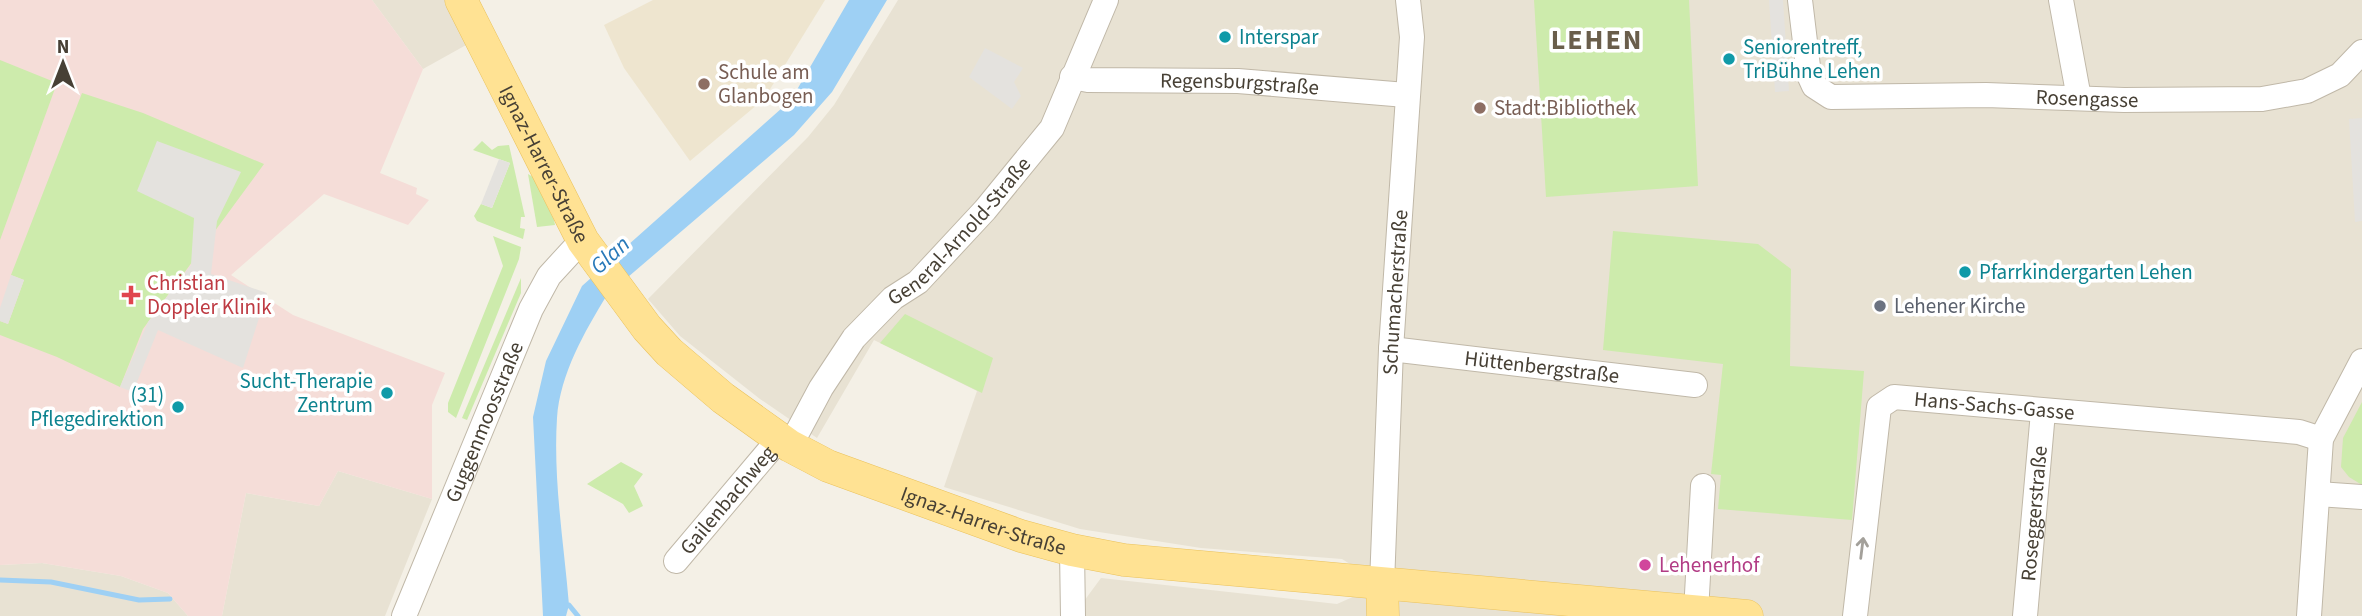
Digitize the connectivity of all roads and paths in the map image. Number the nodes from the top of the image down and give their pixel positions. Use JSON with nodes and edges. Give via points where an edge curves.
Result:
{"nodes":[{"id":1,"x":461,"y":0,"type":"edge"},
{"id":2,"x":1106,"y":0,"type":"edge"},
{"id":3,"x":1408,"y":0,"type":"edge"},
{"id":4,"x":1800,"y":0,"type":"edge"},
{"id":5,"x":2061,"y":0,"type":"edge"},
{"id":6,"x":2362,"y":52,"type":"edge"},
{"id":7,"x":1072,"y":77,"type":"junction"},
{"id":8,"x":1406,"y":95,"type":"junction"},
{"id":9,"x":2079,"y":98,"type":"junction"},
{"id":10,"x":588,"y":248,"type":"junction"},
{"id":11,"x":1391,"y":349,"type":"junction"},
{"id":12,"x":2362,"y":361,"type":"edge"},
{"id":13,"x":1695,"y":385,"type":"dead end"},
{"id":14,"x":2043,"y":412,"type":"junction"},
{"id":15,"x":2321,"y":439,"type":"junction"},
{"id":16,"x":784,"y":442,"type":"junction"},
{"id":17,"x":1703,"y":486,"type":"dead end"},
{"id":18,"x":2318,"y":494,"type":"junction"},
{"id":19,"x":2362,"y":497,"type":"edge"},
{"id":20,"x":1072,"y":550,"type":"junction"},
{"id":21,"x":676,"y":561,"type":"dead end"},
{"id":22,"x":1382,"y":584,"type":"junction"},
{"id":23,"x":1696,"y":611,"type":"junction"},
{"id":24,"x":404,"y":616,"type":"edge"},
{"id":25,"x":1073,"y":616,"type":"edge"},
{"id":26,"x":1383,"y":616,"type":"edge"},
{"id":27,"x":1747,"y":616,"type":"edge"},
{"id":28,"x":1855,"y":616,"type":"edge"},
{"id":29,"x":2025,"y":616,"type":"edge"},
{"id":30,"x":2309,"y":616,"type":"edge"}],
"edges":[{"from":1,"to":10,"type":"main road","name":"Ignaz-Harrer-Straße"},
{"from":2,"to":7,"type":"street","name":"General-Arnold-Straße"},
{"from":3,"to":8,"type":"street","name":"Schumacherstraße","via":[[1412,37]]},
{"from":4,"to":9,"type":"street","name":"Rosengasse","via":[[1809,75],[1814,86],[1831,97],[1986,94]]},
{"from":5,"to":9,"type":"street"},
{"from":6,"to":9,"type":"street","name":"Rosengasse","via":[[2340,75],[2307,91],[2262,99]]},
{"from":7,"to":8,"type":"street","name":"Regensburgstraße","via":[[1238,81]]},
{"from":7,"to":16,"type":"street","name":"General-Arnold-Straße","via":[[1052,128],[918,282],[893,298],[854,338]]},
{"from":8,"to":11,"type":"street","name":"Schumacherstraße","via":[[1408,124]]},
{"from":10,"to":16,"type":"main road","name":"Ignaz-Harrer-Straße","via":[[624,300],[669,352]]},
{"from":10,"to":24,"type":"street","name":"Guggenmoosstraße","via":[[549,276],[531,309]]},
{"from":11,"to":13,"type":"street","name":"Hüttenbergstraße"},
{"from":11,"to":22,"type":"street","name":"Schumacherstraße"},
{"from":12,"to":15,"type":"street"},
{"from":14,"to":15,"type":"street","name":"Hans-Sachs-Gasse","via":[[2299,432]]},
{"from":28,"to":14,"type":"street","name":"Hans-Sachs-Gasse","one_way":true,"via":[[1879,407],[1894,397]]},
{"from":14,"to":29,"type":"street","name":"Roseggerstraße"},
{"from":15,"to":18,"type":"street"},
{"from":16,"to":20,"type":"main road","name":"Ignaz-Harrer-Straße","via":[[828,466]]},
{"from":16,"to":21,"type":"street","name":"Gailenbachweg"},
{"from":17,"to":23,"type":"street"},
{"from":18,"to":19,"type":"street"},
{"from":18,"to":30,"type":"street"},
{"from":20,"to":22,"type":"main road","name":"Ignaz-Harrer-Straße","via":[[1124,560]]},
{"from":20,"to":25,"type":"street"},
{"from":22,"to":23,"type":"main road","name":"Ignaz-Harrer-Straße"},
{"from":22,"to":26,"type":"main road"},
{"from":23,"to":27,"type":"main road","name":"Ignaz-Harrer-Straße"}]}
